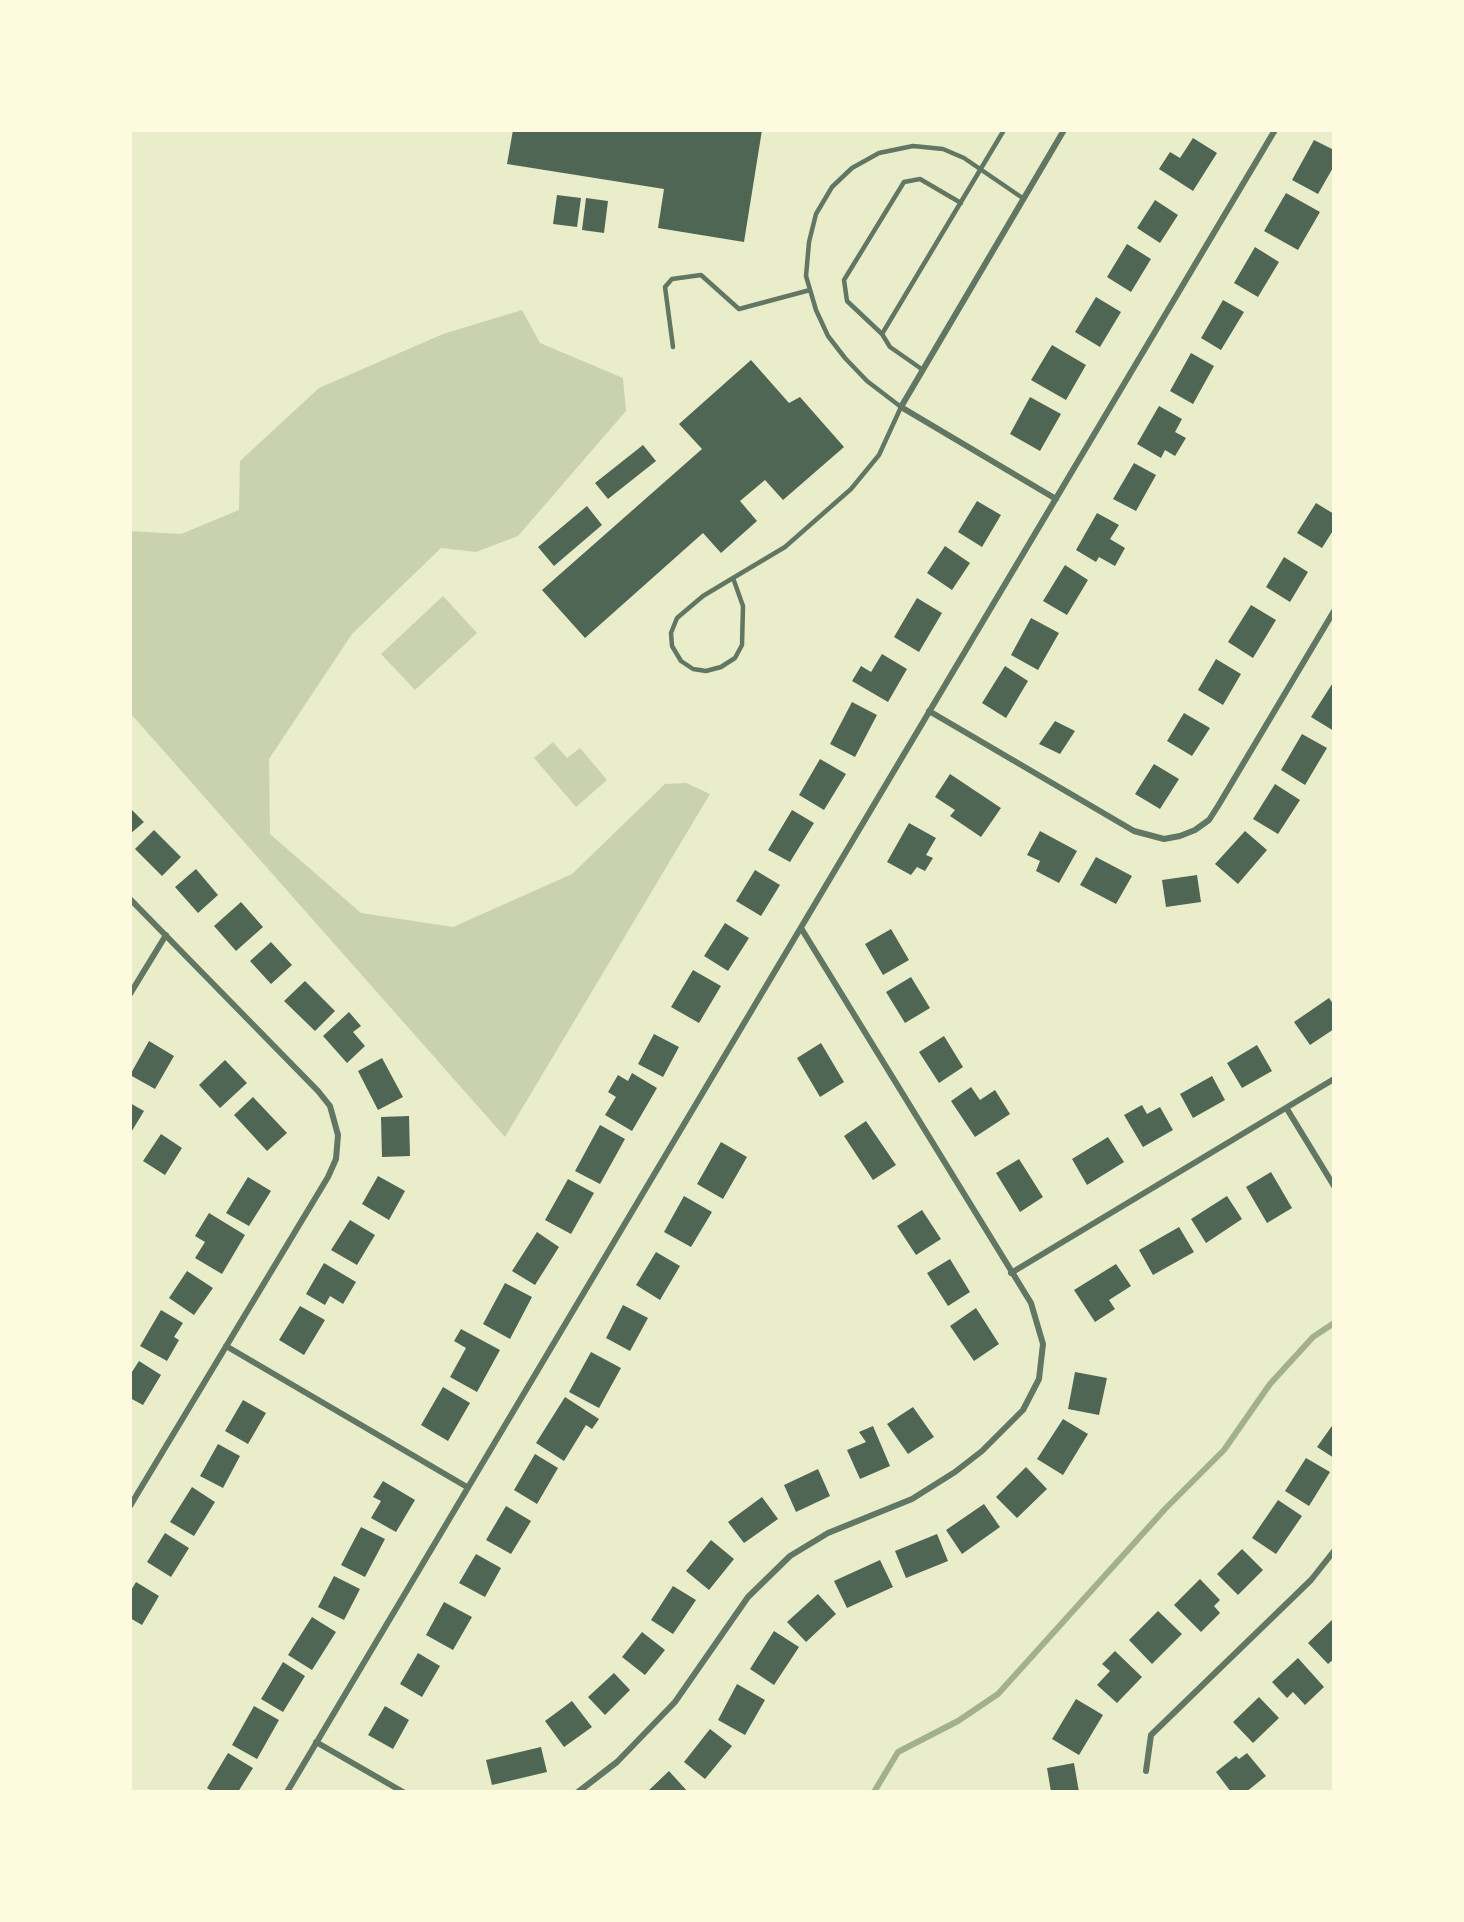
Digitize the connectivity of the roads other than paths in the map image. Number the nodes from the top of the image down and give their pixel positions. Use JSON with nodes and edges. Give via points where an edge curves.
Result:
{"nodes":[{"id":1,"x":1004,"y":130,"type":"edge"},
{"id":2,"x":1064,"y":130,"type":"edge"},
{"id":3,"x":1275,"y":130,"type":"edge"},
{"id":4,"x":982,"y":170,"type":"junction"},
{"id":5,"x":1023,"y":199,"type":"junction"},
{"id":6,"x":961,"y":203,"type":"junction"},
{"id":7,"x":810,"y":290,"type":"junction"},
{"id":8,"x":882,"y":334,"type":"junction"},
{"id":9,"x":673,"y":347,"type":"dead end"},
{"id":10,"x":923,"y":370,"type":"junction"},
{"id":11,"x":901,"y":407,"type":"junction"},
{"id":12,"x":1056,"y":499,"type":"junction"},
{"id":13,"x":733,"y":578,"type":"junction"},
{"id":14,"x":1334,"y":611,"type":"edge"},
{"id":15,"x":929,"y":711,"type":"junction"},
{"id":16,"x":130,"y":899,"type":"edge"},
{"id":17,"x":801,"y":928,"type":"junction"},
{"id":18,"x":166,"y":935,"type":"junction"},
{"id":19,"x":130,"y":994,"type":"edge"},
{"id":20,"x":1334,"y":1079,"type":"edge"},
{"id":21,"x":1287,"y":1109,"type":"junction"},
{"id":22,"x":1334,"y":1186,"type":"edge"},
{"id":23,"x":1011,"y":1273,"type":"junction"},
{"id":24,"x":226,"y":1346,"type":"junction"},
{"id":25,"x":467,"y":1487,"type":"junction"},
{"id":26,"x":130,"y":1506,"type":"edge"},
{"id":27,"x":1334,"y":1551,"type":"edge"},
{"id":28,"x":316,"y":1742,"type":"junction"},
{"id":29,"x":1146,"y":1771,"type":"dead end"},
{"id":30,"x":287,"y":1791,"type":"edge"},
{"id":31,"x":403,"y":1791,"type":"edge"},
{"id":32,"x":578,"y":1791,"type":"edge"}],
"edges":[{"from":1,"to":4,"type":"lane"},
{"from":2,"to":5,"type":"street"},
{"from":3,"to":12,"type":"street"},
{"from":4,"to":5,"type":"lane"},
{"from":4,"to":6,"type":"lane"},
{"from":4,"to":7,"type":"lane","via":[[943,150],[913,146],[879,153],[852,168],[832,187],[816,214],[807,264]]},
{"from":5,"to":10,"type":"street"},
{"from":6,"to":8,"type":"lane"},
{"from":6,"to":8,"type":"lane","via":[[920,179],[904,182],[844,280],[847,301]]},
{"from":7,"to":9,"type":"lane","via":[[739,309],[701,275],[672,279],[665,287]]},
{"from":7,"to":11,"type":"lane","via":[[828,336],[845,358]]},
{"from":8,"to":10,"type":"lane","via":[[890,347]]},
{"from":10,"to":11,"type":"street"},
{"from":11,"to":12,"type":"street"},
{"from":11,"to":13,"type":"lane","via":[[879,455],[851,489],[785,548]]},
{"from":12,"to":15,"type":"street"},
{"from":13,"to":13,"type":"lane","via":[[677,618],[671,633],[672,646],[681,661],[693,669],[721,667],[735,658],[742,645],[743,606]]},
{"from":14,"to":15,"type":"street","via":[[1218,806],[1202,825],[1180,836],[1164,839],[1134,831]]},
{"from":15,"to":17,"type":"street"},
{"from":16,"to":18,"type":"street"},
{"from":17,"to":23,"type":"street"},
{"from":17,"to":25,"type":"street"},
{"from":18,"to":19,"type":"street"},
{"from":18,"to":24,"type":"street","via":[[318,1091],[330,1106],[338,1135],[336,1159]]},
{"from":20,"to":21,"type":"street"},
{"from":21,"to":22,"type":"street"},
{"from":21,"to":23,"type":"street"},
{"from":23,"to":32,"type":"street","via":[[1031,1303],[1043,1344],[1039,1379],[1023,1410],[982,1451],[933,1487],[828,1533],[789,1556],[748,1597],[675,1702],[617,1762]]},
{"from":24,"to":25,"type":"street"},
{"from":24,"to":26,"type":"street"},
{"from":25,"to":28,"type":"street"},
{"from":27,"to":29,"type":"street","via":[[1311,1580],[1151,1735]]},
{"from":28,"to":30,"type":"street"},
{"from":28,"to":31,"type":"street"}]}
